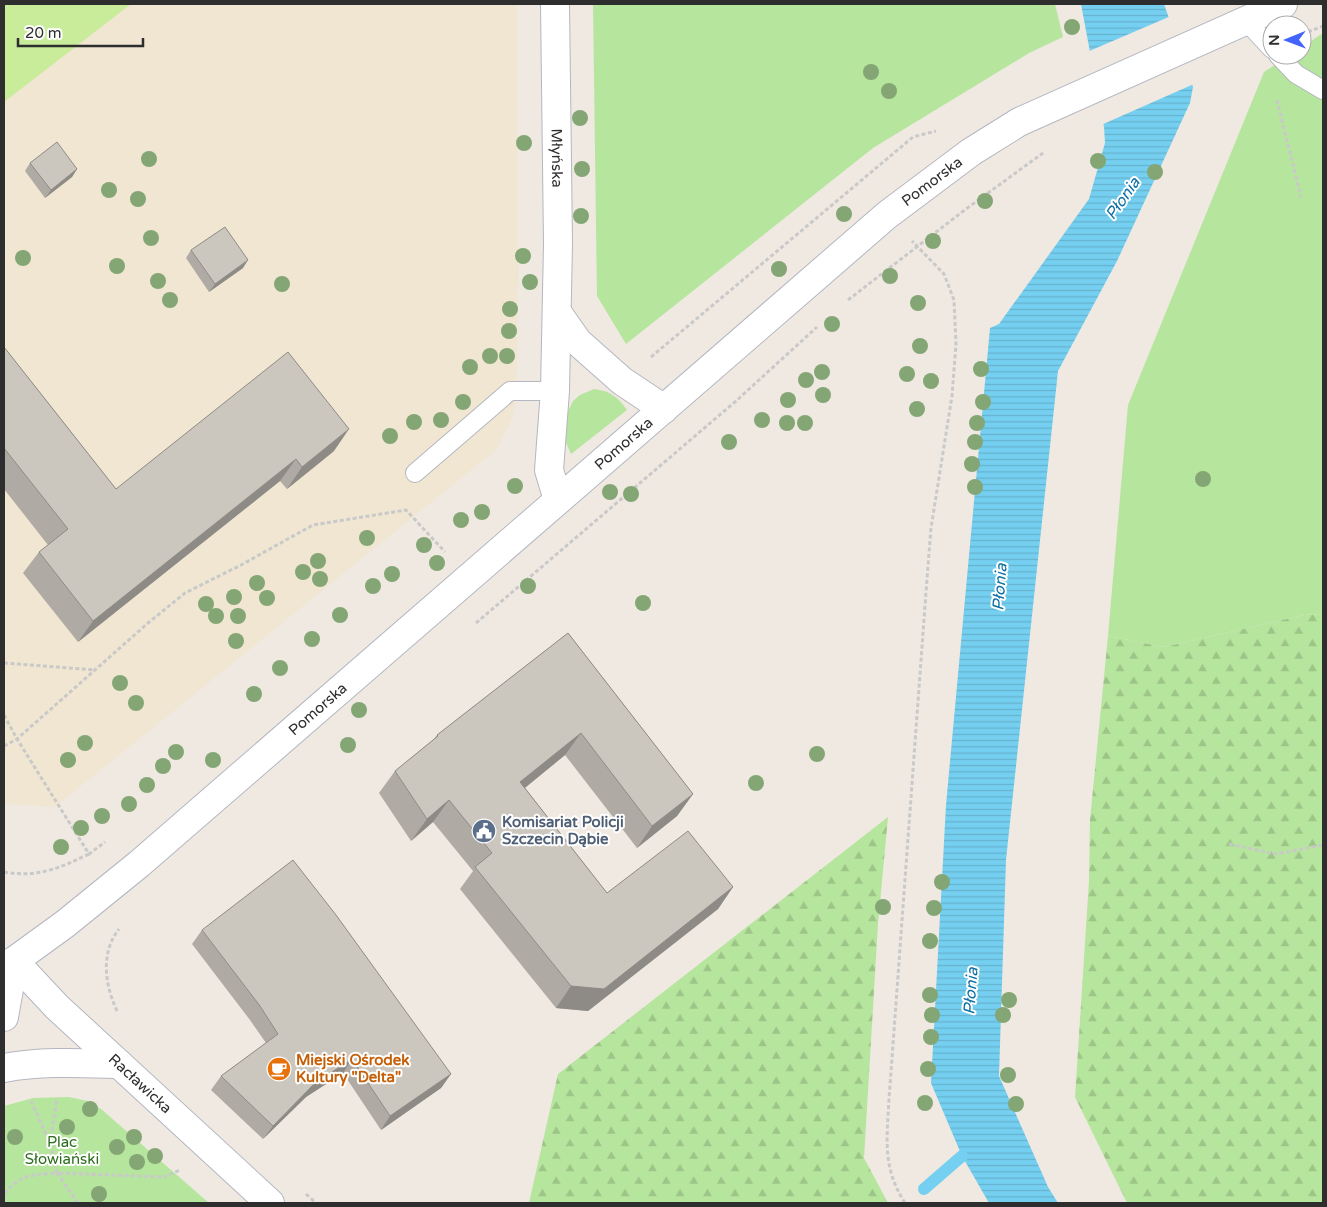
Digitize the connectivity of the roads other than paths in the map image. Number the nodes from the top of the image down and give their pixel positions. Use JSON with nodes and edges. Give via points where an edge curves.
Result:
{"nodes":[{"id":1,"x":555,"y":4,"type":"edge"},
{"id":2,"x":1283,"y":4,"type":"edge"},
{"id":3,"x":1245,"y":20,"type":"junction"},
{"id":4,"x":1262,"y":38,"type":"edge"},
{"id":5,"x":1287,"y":65,"type":"edge"},
{"id":6,"x":1323,"y":90,"type":"edge"},
{"id":7,"x":557,"y":312,"type":"junction"},
{"id":8,"x":555,"y":391,"type":"junction"},
{"id":9,"x":664,"y":408,"type":"junction"},
{"id":10,"x":415,"y":473,"type":"dead end"},
{"id":11,"x":558,"y":500,"type":"junction"},
{"id":12,"x":7,"y":959,"type":"edge"},
{"id":13,"x":4,"y":1017,"type":"edge"},
{"id":14,"x":119,"y":1064,"type":"junction"},
{"id":15,"x":4,"y":1068,"type":"edge"},
{"id":16,"x":270,"y":1203,"type":"edge"}],
"edges":[{"from":1,"to":7,"type":"street","name":"Młyńska"},
{"from":2,"to":3,"type":"street","name":"Pomorska"},
{"from":3,"to":4,"type":"lane"},
{"from":3,"to":9,"type":"street","name":"Pomorska","via":[[1019,122],[971,152],[887,215]]},
{"from":5,"to":6,"type":"lane"},
{"from":7,"to":8,"type":"street","name":"Młyńska"},
{"from":7,"to":9,"type":"street","via":[[578,342],[622,381]]},
{"from":8,"to":10,"type":"lane","via":[[510,391]]},
{"from":8,"to":11,"type":"street","name":"Młyńska","via":[[549,470]]},
{"from":9,"to":11,"type":"street","name":"Pomorska"},
{"from":11,"to":12,"type":"street","name":"Pomorska","via":[[139,864],[72,918]]},
{"from":12,"to":13,"type":"street"},
{"from":12,"to":14,"type":"street","name":"Racławicka"},
{"from":14,"to":15,"type":"street"},
{"from":14,"to":16,"type":"street","name":"Racławicka"}]}
